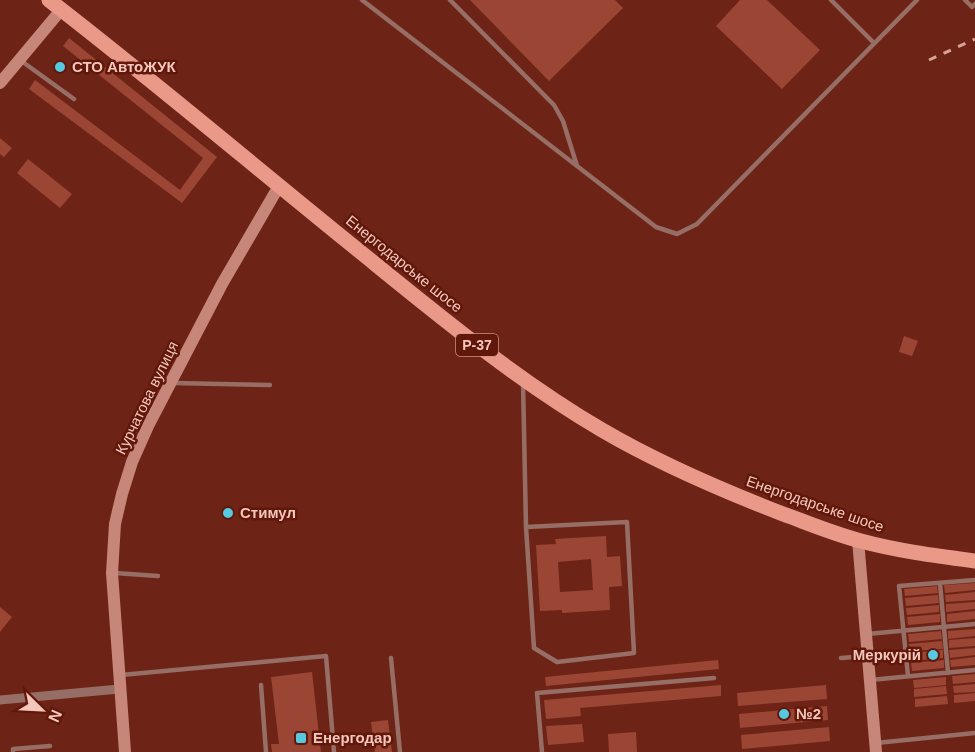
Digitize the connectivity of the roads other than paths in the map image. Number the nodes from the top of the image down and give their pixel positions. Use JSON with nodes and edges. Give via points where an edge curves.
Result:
{"nodes":[{"id":1,"x":49,"y":0,"type":"edge"},
{"id":2,"x":362,"y":0,"type":"edge"},
{"id":3,"x":450,"y":0,"type":"edge"},
{"id":4,"x":831,"y":0,"type":"edge"},
{"id":5,"x":917,"y":0,"type":"edge"},
{"id":6,"x":965,"y":0,"type":"edge"},
{"id":7,"x":975,"y":4,"type":"edge"},
{"id":8,"x":61,"y":10,"type":"junction"},
{"id":9,"x":874,"y":43,"type":"junction"},
{"id":10,"x":20,"y":59,"type":"junction"},
{"id":11,"x":0,"y":83,"type":"edge"},
{"id":12,"x":74,"y":99,"type":"dead end"},
{"id":13,"x":577,"y":166,"type":"junction"},
{"id":14,"x":279,"y":186,"type":"junction"},
{"id":15,"x":523,"y":380,"type":"junction"},
{"id":16,"x":170,"y":383,"type":"junction"},
{"id":17,"x":270,"y":385,"type":"dead end"},
{"id":18,"x":526,"y":527,"type":"junction"},
{"id":19,"x":858,"y":540,"type":"junction"},
{"id":20,"x":975,"y":561,"type":"edge"},
{"id":21,"x":112,"y":573,"type":"junction"},
{"id":22,"x":158,"y":576,"type":"dead end"},
{"id":23,"x":975,"y":580,"type":"edge"},
{"id":24,"x":940,"y":583,"type":"junction"},
{"id":25,"x":975,"y":624,"type":"edge"},
{"id":26,"x":944,"y":627,"type":"junction"},
{"id":27,"x":903,"y":630,"type":"junction"},
{"id":28,"x":865,"y":634,"type":"junction"},
{"id":29,"x":867,"y":656,"type":"junction"},
{"id":30,"x":391,"y":658,"type":"dead end"},
{"id":31,"x":841,"y":658,"type":"dead end"},
{"id":32,"x":975,"y":670,"type":"edge"},
{"id":33,"x":948,"y":673,"type":"junction"},
{"id":34,"x":118,"y":676,"type":"junction"},
{"id":35,"x":908,"y":676,"type":"junction"},
{"id":36,"x":714,"y":678,"type":"dead end"},
{"id":37,"x":869,"y":680,"type":"junction"},
{"id":38,"x":261,"y":685,"type":"dead end"},
{"id":39,"x":119,"y":689,"type":"junction"},
{"id":40,"x":0,"y":700,"type":"edge"},
{"id":41,"x":975,"y":733,"type":"edge"},
{"id":42,"x":50,"y":746,"type":"dead end"},
{"id":43,"x":875,"y":748,"type":"edge"},
{"id":44,"x":13,"y":752,"type":"edge"},
{"id":45,"x":125,"y":752,"type":"edge"},
{"id":46,"x":266,"y":752,"type":"edge"},
{"id":47,"x":334,"y":752,"type":"edge"},
{"id":48,"x":400,"y":752,"type":"edge"},
{"id":49,"x":542,"y":752,"type":"edge"}],
"edges":[{"from":1,"to":8,"type":"main road","name":"Енергодарське шосе","number":"Р-37"},
{"from":2,"to":13,"type":"lane"},
{"from":3,"to":13,"type":"lane","via":[[558,111]]},
{"from":4,"to":9,"type":"lane"},
{"from":5,"to":9,"type":"lane"},
{"from":6,"to":7,"type":"lane","via":[[972,7]]},
{"from":8,"to":10,"type":"street"},
{"from":8,"to":14,"type":"main road","name":"Енергодарське шосе","number":"Р-37"},
{"from":9,"to":13,"type":"lane","via":[[697,224],[677,234],[656,227]]},
{"from":10,"to":11,"type":"street"},
{"from":10,"to":12,"type":"lane"},
{"from":14,"to":15,"type":"main road","name":"Енергодарське шосе","number":"Р-37"},
{"from":14,"to":16,"type":"street","name":"Курчатова вулиця"},
{"from":15,"to":18,"type":"lane"},
{"from":15,"to":19,"type":"main road","name":"Енергодарське шосе","number":"Р-37","via":[[663,463],[722,490]]},
{"from":16,"to":17,"type":"lane"},
{"from":16,"to":21,"type":"street","name":"Курчатова вулиця","via":[[126,479],[115,524]]},
{"from":18,"to":18,"type":"lane","via":[[534,648],[557,662],[634,653],[627,522]]},
{"from":19,"to":20,"type":"main road","name":"Енергодарське шосе","number":"Р-37"},
{"from":19,"to":28,"type":"street"},
{"from":21,"to":22,"type":"lane"},
{"from":21,"to":34,"type":"street","name":"Курчатова вулиця"},
{"from":23,"to":24,"type":"lane"},
{"from":24,"to":26,"type":"lane"},
{"from":24,"to":27,"type":"lane","via":[[898,586]]},
{"from":25,"to":26,"type":"lane"},
{"from":26,"to":27,"type":"lane"},
{"from":26,"to":33,"type":"lane"},
{"from":27,"to":28,"type":"lane"},
{"from":27,"to":35,"type":"lane"},
{"from":28,"to":29,"type":"street"},
{"from":29,"to":31,"type":"lane"},
{"from":29,"to":37,"type":"street"},
{"from":30,"to":48,"type":"lane"},
{"from":32,"to":33,"type":"lane"},
{"from":33,"to":35,"type":"lane"},
{"from":34,"to":39,"type":"street","name":"Курчатова вулиця"},
{"from":34,"to":47,"type":"lane","via":[[326,656]]},
{"from":35,"to":37,"type":"lane"},
{"from":36,"to":49,"type":"lane","via":[[537,693]]},
{"from":37,"to":43,"type":"street"},
{"from":38,"to":46,"type":"lane"},
{"from":39,"to":40,"type":"street"},
{"from":39,"to":45,"type":"street","name":"Курчатова вулиця"},
{"from":41,"to":43,"type":"lane"},
{"from":42,"to":44,"type":"lane"}]}
